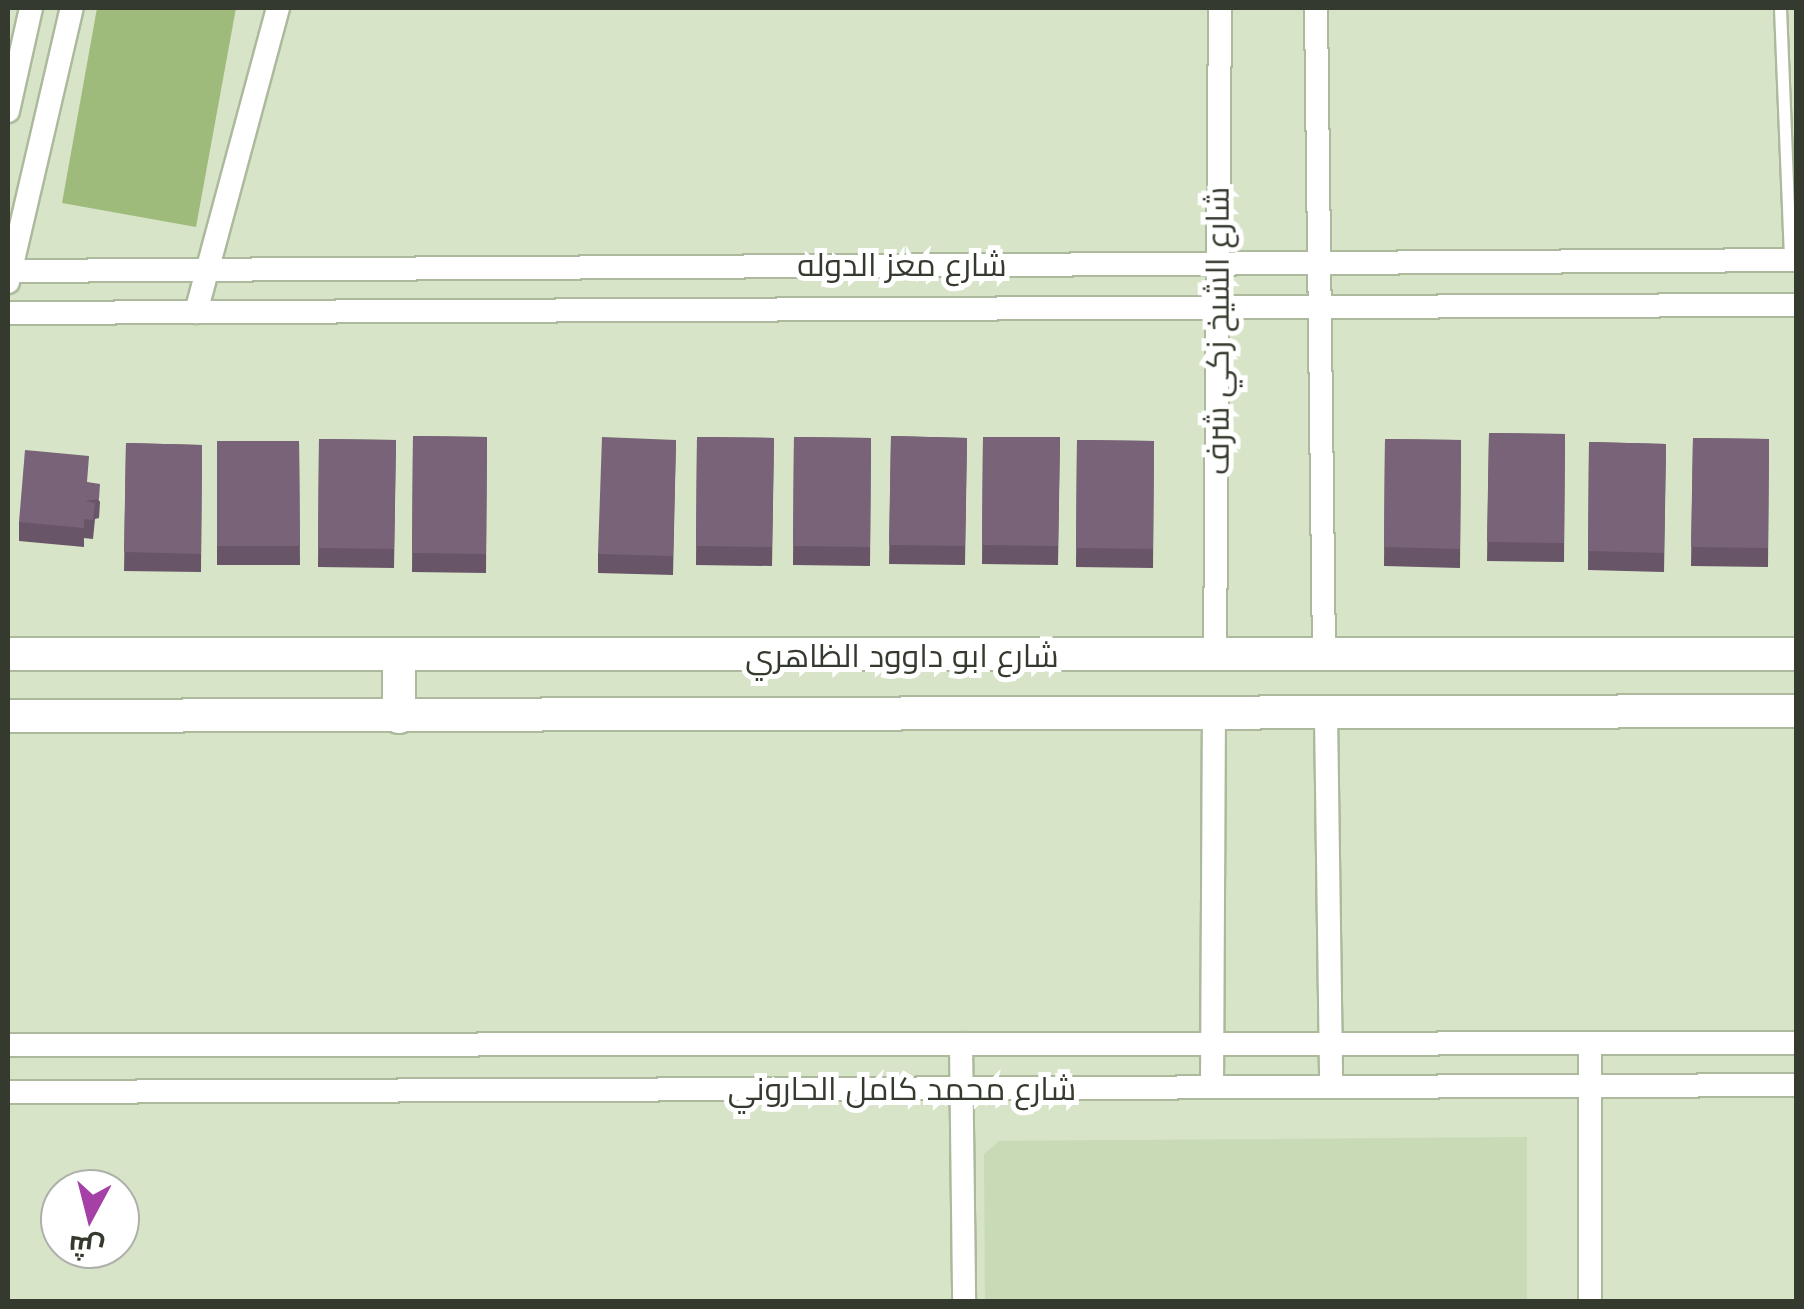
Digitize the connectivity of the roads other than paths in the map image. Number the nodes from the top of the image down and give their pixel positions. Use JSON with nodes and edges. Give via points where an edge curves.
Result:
{"nodes":[{"id":1,"x":30,"y":8,"type":"edge"},
{"id":2,"x":72,"y":8,"type":"edge"},
{"id":3,"x":278,"y":8,"type":"edge"},
{"id":4,"x":1220,"y":8,"type":"edge"},
{"id":5,"x":1316,"y":8,"type":"edge"},
{"id":6,"x":1780,"y":8,"type":"edge"},
{"id":7,"x":8,"y":111,"type":"edge"},
{"id":8,"x":1793,"y":260,"type":"edge"},
{"id":9,"x":1319,"y":263,"type":"junction"},
{"id":10,"x":1218,"y":264,"type":"junction"},
{"id":11,"x":210,"y":270,"type":"junction"},
{"id":12,"x":8,"y":274,"type":"edge"},
{"id":13,"x":1796,"y":305,"type":"edge"},
{"id":14,"x":1218,"y":307,"type":"junction"},
{"id":15,"x":1320,"y":307,"type":"junction"},
{"id":16,"x":8,"y":312,"type":"edge"},
{"id":17,"x":196,"y":312,"type":"junction"},
{"id":18,"x":8,"y":654,"type":"edge"},
{"id":19,"x":1796,"y":654,"type":"edge"},
{"id":20,"x":1215,"y":655,"type":"junction"},
{"id":21,"x":1324,"y":655,"type":"junction"},
{"id":22,"x":399,"y":657,"type":"junction"},
{"id":23,"x":1796,"y":712,"type":"edge"},
{"id":24,"x":1214,"y":714,"type":"junction"},
{"id":25,"x":1326,"y":714,"type":"junction"},
{"id":26,"x":8,"y":716,"type":"edge"},
{"id":27,"x":399,"y":718,"type":"junction"},
{"id":28,"x":1330,"y":1043,"type":"junction"},
{"id":29,"x":1590,"y":1043,"type":"junction"},
{"id":30,"x":1796,"y":1043,"type":"edge"},
{"id":31,"x":961,"y":1044,"type":"junction"},
{"id":32,"x":1212,"y":1044,"type":"junction"},
{"id":33,"x":8,"y":1045,"type":"edge"},
{"id":34,"x":1796,"y":1085,"type":"edge"},
{"id":35,"x":1590,"y":1086,"type":"junction"},
{"id":36,"x":1330,"y":1087,"type":"junction"},
{"id":37,"x":1212,"y":1088,"type":"junction"},
{"id":38,"x":962,"y":1089,"type":"junction"},
{"id":39,"x":8,"y":1092,"type":"edge"},
{"id":40,"x":964,"y":1302,"type":"edge"},
{"id":41,"x":1590,"y":1302,"type":"edge"}],
"edges":[{"from":1,"to":7,"type":"street"},
{"from":2,"to":12,"type":"street"},
{"from":3,"to":11,"type":"street"},
{"from":4,"to":10,"type":"street","name":"شارع الشيخ زكي شرف"},
{"from":5,"to":9,"type":"street"},
{"from":6,"to":8,"type":"lane"},
{"from":8,"to":9,"type":"street","name":"شارع معز الدوله"},
{"from":9,"to":10,"type":"street","name":"شارع معز الدوله"},
{"from":9,"to":15,"type":"street"},
{"from":10,"to":11,"type":"street","name":"شارع معز الدوله"},
{"from":10,"to":14,"type":"street","name":"شارع الشيخ زكي شرف"},
{"from":11,"to":12,"type":"street","name":"شارع معز الدوله"},
{"from":11,"to":17,"type":"street"},
{"from":13,"to":15,"type":"street","name":"شارع معز الدوله"},
{"from":14,"to":15,"type":"street","name":"شارع معز الدوله"},
{"from":14,"to":17,"type":"street","name":"شارع معز الدوله"},
{"from":14,"to":20,"type":"street","name":"شارع الشيخ زكي شرف"},
{"from":15,"to":21,"type":"street"},
{"from":16,"to":17,"type":"street","name":"شارع معز الدوله"},
{"from":18,"to":22,"type":"street","name":"شارع ابو داوود الظاهري"},
{"from":19,"to":21,"type":"street","name":"شارع ابو داوود الظاهري"},
{"from":20,"to":21,"type":"street","name":"شارع ابو داوود الظاهري"},
{"from":20,"to":22,"type":"street","name":"شارع ابو داوود الظاهري"},
{"from":22,"to":27,"type":"street"},
{"from":23,"to":25,"type":"street","name":"شارع ابو داوود الظاهري"},
{"from":24,"to":25,"type":"street","name":"شارع ابو داوود الظاهري"},
{"from":24,"to":27,"type":"street","name":"شارع ابو داوود الظاهري"},
{"from":24,"to":32,"type":"street"},
{"from":25,"to":28,"type":"street"},
{"from":26,"to":27,"type":"street","name":"شارع ابو داوود الظاهري"},
{"from":28,"to":29,"type":"street","name":"شارع محمد كامل الحاروني"},
{"from":28,"to":32,"type":"street","name":"شارع محمد كامل الحاروني"},
{"from":28,"to":36,"type":"street"},
{"from":29,"to":30,"type":"street","name":"شارع محمد كامل الحاروني"},
{"from":29,"to":35,"type":"street"},
{"from":31,"to":32,"type":"street","name":"شارع محمد كامل الحاروني"},
{"from":31,"to":33,"type":"street","name":"شارع محمد كامل الحاروني"},
{"from":31,"to":38,"type":"street"},
{"from":32,"to":37,"type":"street"},
{"from":34,"to":35,"type":"street","name":"شارع محمد كامل الحاروني"},
{"from":35,"to":36,"type":"street","name":"شارع محمد كامل الحاروني"},
{"from":35,"to":41,"type":"street"},
{"from":36,"to":37,"type":"street","name":"شارع محمد كامل الحاروني"},
{"from":37,"to":38,"type":"street","name":"شارع محمد كامل الحاروني"},
{"from":38,"to":39,"type":"street","name":"شارع محمد كامل الحاروني"},
{"from":38,"to":40,"type":"street"}]}
